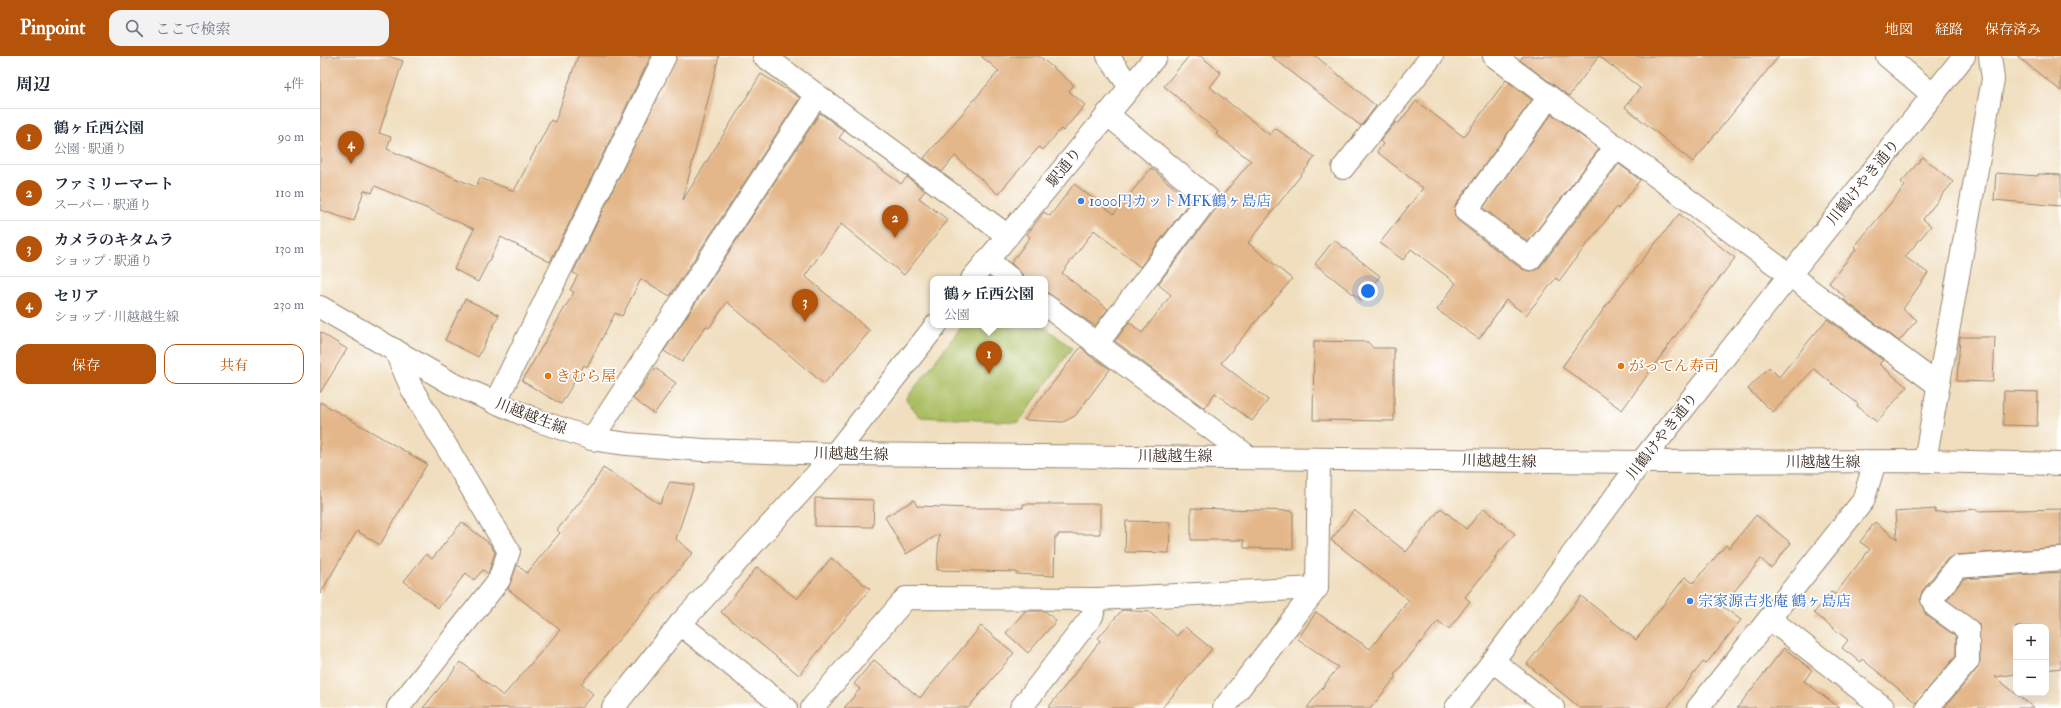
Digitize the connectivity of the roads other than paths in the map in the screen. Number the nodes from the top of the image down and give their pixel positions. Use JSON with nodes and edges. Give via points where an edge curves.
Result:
{"nodes":[{"id":1,"x":665,"y":56,"type":"edge"},
{"id":2,"x":764,"y":56,"type":"edge"},
{"id":3,"x":1108,"y":56,"type":"edge"},
{"id":4,"x":1156,"y":56,"type":"edge"},
{"id":5,"x":1432,"y":56,"type":"edge"},
{"id":6,"x":1494,"y":56,"type":"edge"},
{"id":7,"x":1888,"y":56,"type":"edge"},
{"id":8,"x":1964,"y":56,"type":"edge"},
{"id":9,"x":1990,"y":56,"type":"edge"},
{"id":10,"x":1130,"y":87,"type":"junction"},
{"id":11,"x":1933,"y":94,"type":"junction"},
{"id":12,"x":816,"y":96,"type":"junction"},
{"id":13,"x":1549,"y":98,"type":"junction"},
{"id":14,"x":1108,"y":114,"type":"junction"},
{"id":15,"x":1616,"y":147,"type":"junction"},
{"id":16,"x":1343,"y":168,"type":"dead end"},
{"id":17,"x":1008,"y":236,"type":"junction"},
{"id":18,"x":987,"y":260,"type":"junction"},
{"id":19,"x":1789,"y":274,"type":"junction"},
{"id":20,"x":974,"y":276,"type":"edge"},
{"id":21,"x":1007,"y":276,"type":"edge"},
{"id":22,"x":320,"y":307,"type":"edge"},
{"id":23,"x":1048,"y":307,"type":"edge"},
{"id":24,"x":934,"y":328,"type":"edge"},
{"id":25,"x":1096,"y":345,"type":"junction"},
{"id":26,"x":395,"y":350,"type":"junction"},
{"id":27,"x":1938,"y":385,"type":"junction"},
{"id":28,"x":495,"y":403,"type":"junction"},
{"id":29,"x":592,"y":438,"type":"junction"},
{"id":30,"x":835,"y":454,"type":"junction"},
{"id":31,"x":1249,"y":457,"type":"junction"},
{"id":32,"x":1319,"y":459,"type":"junction"},
{"id":33,"x":1925,"y":461,"type":"junction"},
{"id":34,"x":1641,"y":462,"type":"junction"},
{"id":35,"x":1875,"y":462,"type":"junction"},
{"id":36,"x":2061,"y":464,"type":"edge"},
{"id":37,"x":2061,"y":559,"type":"edge"},
{"id":38,"x":1317,"y":588,"type":"junction"},
{"id":39,"x":1097,"y":599,"type":"junction"},
{"id":40,"x":1770,"y":619,"type":"junction"},
{"id":41,"x":680,"y":624,"type":"junction"},
{"id":42,"x":1493,"y":661,"type":"junction"},
{"id":43,"x":398,"y":708,"type":"edge"},
{"id":44,"x":612,"y":708,"type":"edge"},
{"id":45,"x":786,"y":708,"type":"edge"},
{"id":46,"x":812,"y":708,"type":"edge"},
{"id":47,"x":1021,"y":708,"type":"edge"},
{"id":48,"x":1224,"y":708,"type":"edge"},
{"id":49,"x":1456,"y":708,"type":"edge"},
{"id":50,"x":1553,"y":708,"type":"edge"},
{"id":51,"x":1698,"y":708,"type":"edge"},
{"id":52,"x":1884,"y":708,"type":"edge"},
{"id":53,"x":1927,"y":708,"type":"edge"}],
"edges":[{"from":1,"to":28,"type":"street"},
{"from":2,"to":12,"type":"street"},
{"from":3,"to":10,"type":"street"},
{"from":4,"to":10,"type":"street","name":"駅通り"},
{"from":5,"to":16,"type":"street"},
{"from":6,"to":13,"type":"street"},
{"from":7,"to":11,"type":"street"},
{"from":8,"to":11,"type":"street","name":"川鶴けやき通り"},
{"from":9,"to":27,"type":"street","via":[[1993,79]]},
{"from":10,"to":14,"type":"street","name":"駅通り"},
{"from":11,"to":19,"type":"street","name":"川鶴けやき通り"},
{"from":12,"to":17,"type":"street"},
{"from":12,"to":29,"type":"street"},
{"from":13,"to":15,"type":"street"},
{"from":13,"to":15,"type":"street","via":[[1466,211],[1530,259]]},
{"from":14,"to":17,"type":"street","name":"駅通り"},
{"from":14,"to":25,"type":"street","via":[[1208,198]]},
{"from":15,"to":19,"type":"street"},
{"from":17,"to":18,"type":"street","name":"駅通り"},
{"from":18,"to":20,"type":"street","name":"駅通り"},
{"from":18,"to":21,"type":"street"},
{"from":19,"to":27,"type":"street"},
{"from":19,"to":34,"type":"street","name":"川鶴けやき通り"},
{"from":22,"to":26,"type":"street","name":"川越越生線"},
{"from":23,"to":25,"type":"street"},
{"from":24,"to":30,"type":"street"},
{"from":25,"to":31,"type":"street"},
{"from":26,"to":28,"type":"street","name":"川越越生線","via":[[451,383]]},
{"from":26,"to":43,"type":"street","via":[[412,390],[509,551],[499,580]]},
{"from":27,"to":33,"type":"street"},
{"from":28,"to":29,"type":"street","name":"川越越生線"},
{"from":29,"to":30,"type":"street","name":"川越越生線","via":[[627,444],[703,450]]},
{"from":30,"to":31,"type":"street","name":"川越越生線"},
{"from":30,"to":41,"type":"street"},
{"from":31,"to":32,"type":"street","name":"川越越生線"},
{"from":32,"to":34,"type":"street","name":"川越越生線"},
{"from":32,"to":38,"type":"street"},
{"from":33,"to":35,"type":"street","name":"川越越生線"},
{"from":33,"to":36,"type":"street","name":"川越越生線"},
{"from":34,"to":35,"type":"street","name":"川越越生線"},
{"from":34,"to":42,"type":"street","name":"川鶴けやき通り"},
{"from":35,"to":40,"type":"street","via":[[1863,501]]},
{"from":37,"to":53,"type":"street","via":[[1957,567],[1932,599],[1935,606],[1968,630],[1968,661]]},
{"from":38,"to":39,"type":"street"},
{"from":38,"to":48,"type":"street"},
{"from":39,"to":46,"type":"street","via":[[906,598]]},
{"from":39,"to":47,"type":"street","via":[[1092,616]]},
{"from":40,"to":51,"type":"street"},
{"from":40,"to":52,"type":"street"},
{"from":41,"to":44,"type":"street"},
{"from":41,"to":45,"type":"street"},
{"from":42,"to":49,"type":"street","name":"川鶴けやき通り"},
{"from":42,"to":50,"type":"street"}]}
